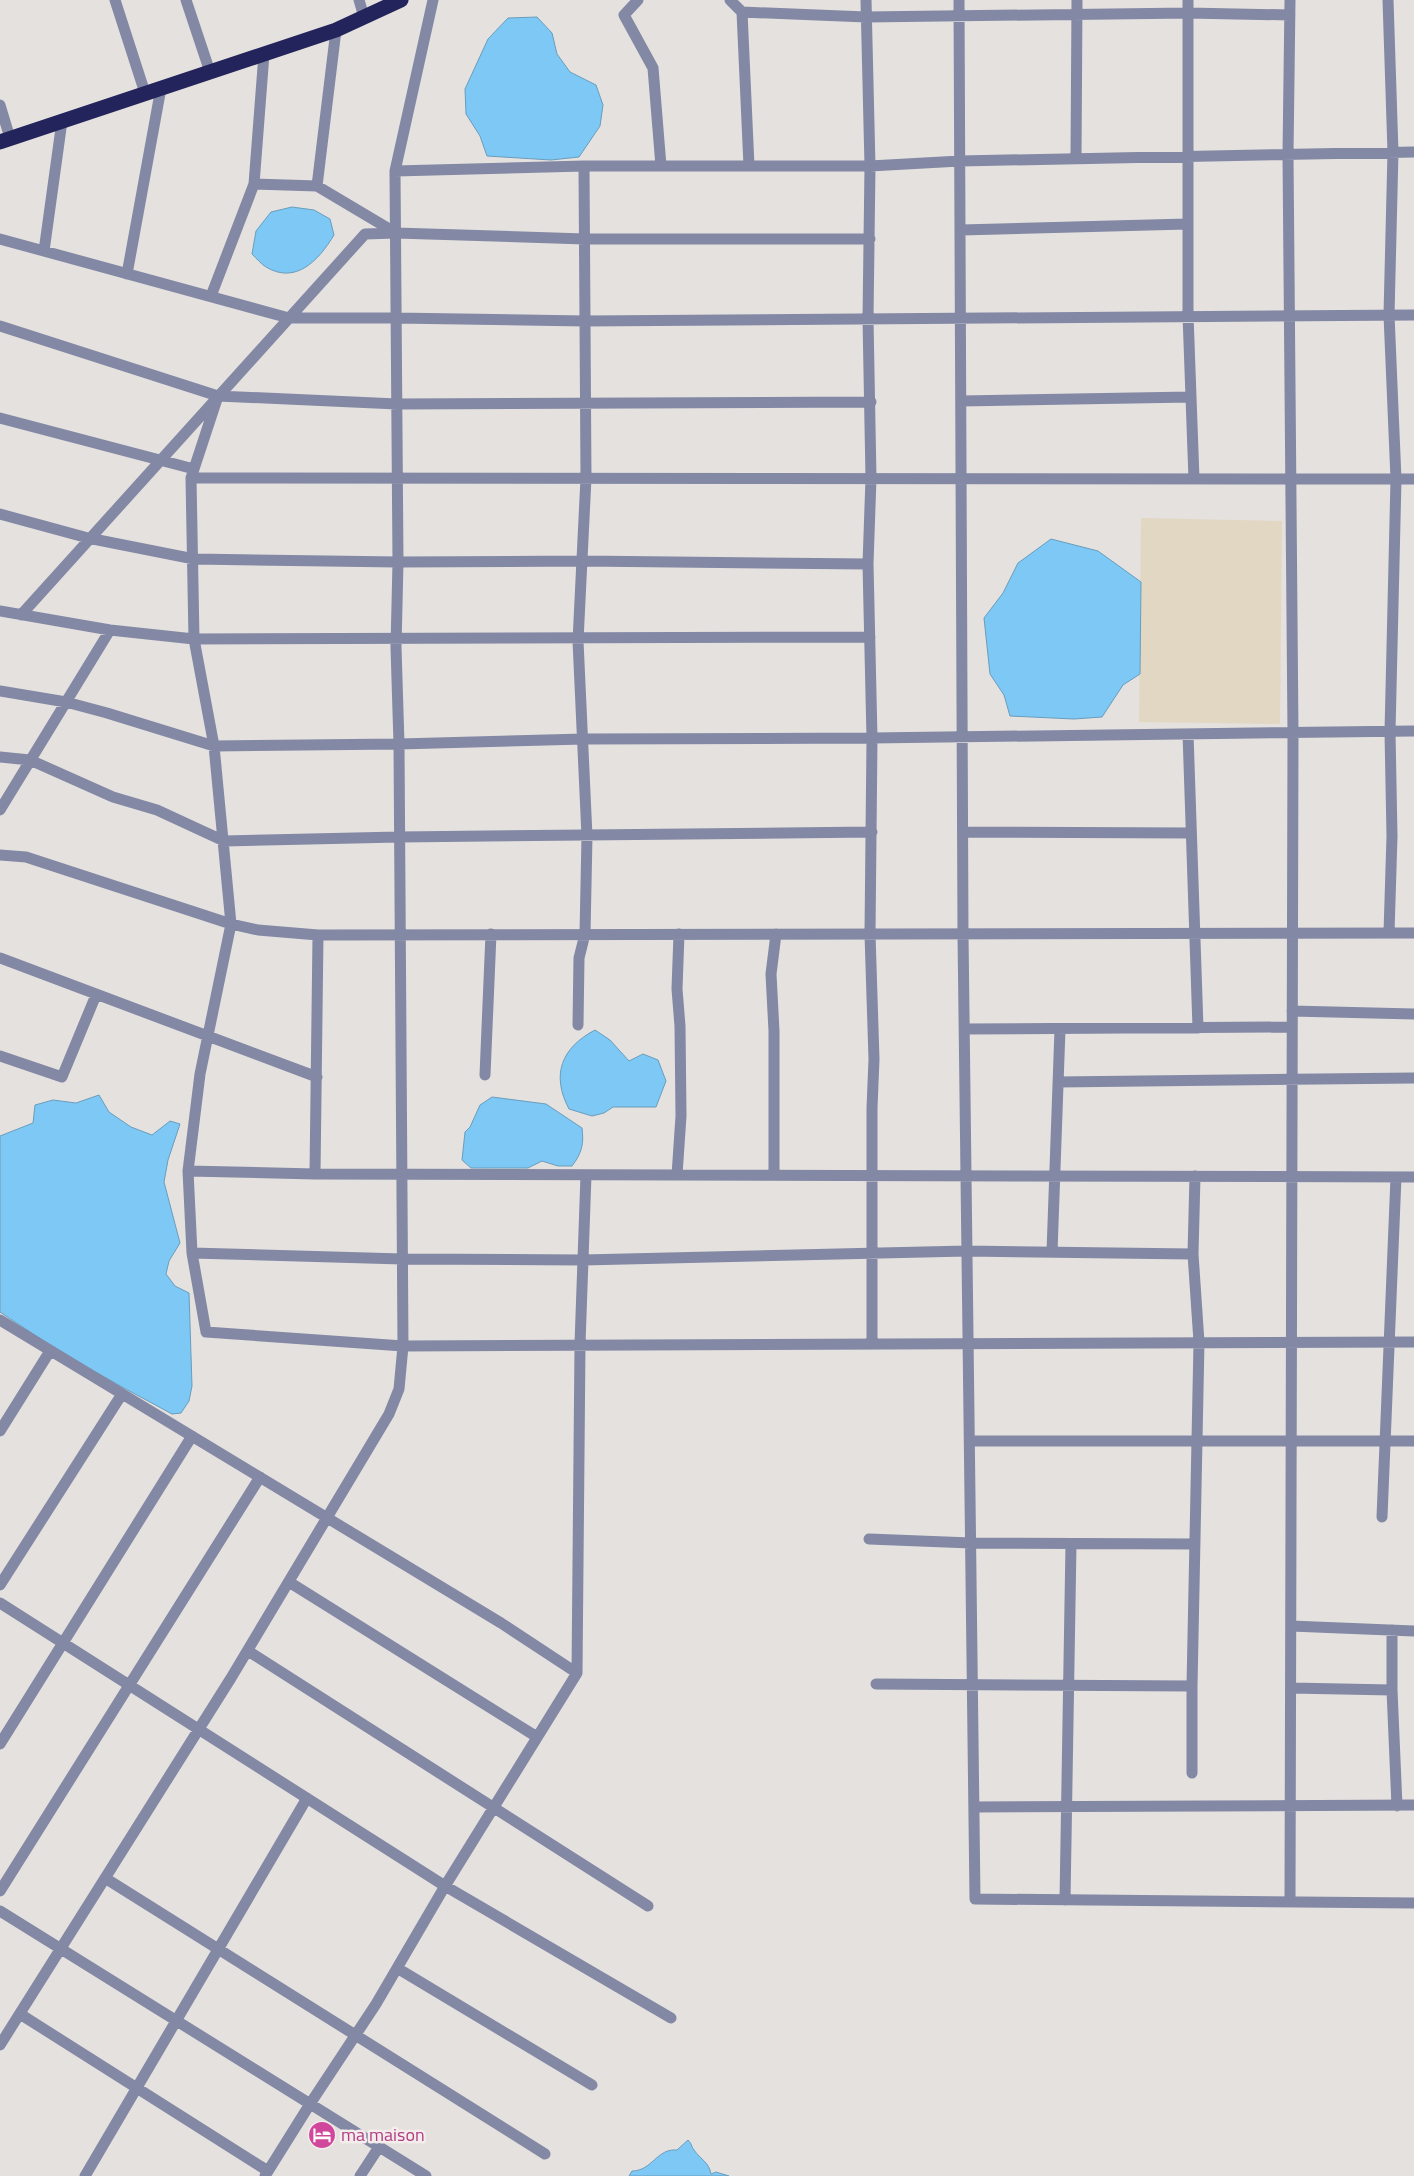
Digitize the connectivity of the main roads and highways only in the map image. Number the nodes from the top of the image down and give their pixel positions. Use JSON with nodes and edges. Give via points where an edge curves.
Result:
{"nodes":[{"id":1,"x":402,"y":0,"type":"edge"},
{"id":2,"x":5,"y":140,"type":"edge"}],
"edges":[{"from":1,"to":2,"type":"highway","via":[[336,30]]}]}
